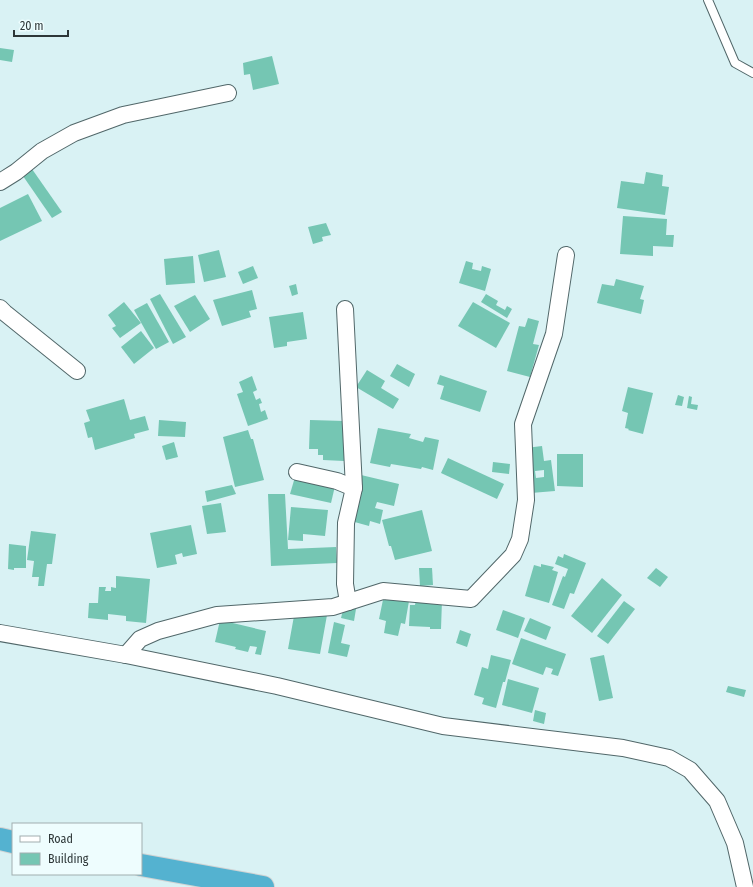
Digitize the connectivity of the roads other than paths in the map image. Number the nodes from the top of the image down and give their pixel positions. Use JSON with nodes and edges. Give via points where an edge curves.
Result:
{"nodes":[{"id":1,"x":708,"y":0,"type":"edge"},
{"id":2,"x":753,"y":73,"type":"edge"},
{"id":3,"x":228,"y":93,"type":"dead end"},
{"id":4,"x":0,"y":182,"type":"edge"},
{"id":5,"x":566,"y":255,"type":"dead end"},
{"id":6,"x":0,"y":308,"type":"edge"},
{"id":7,"x":345,"y":309,"type":"dead end"},
{"id":8,"x":77,"y":371,"type":"dead end"},
{"id":9,"x":297,"y":472,"type":"dead end"},
{"id":10,"x":354,"y":488,"type":"junction"},
{"id":11,"x":348,"y":602,"type":"junction"},
{"id":12,"x":0,"y":633,"type":"edge"},
{"id":13,"x":126,"y":654,"type":"junction"},
{"id":14,"x":0,"y":839,"type":"edge"},
{"id":15,"x":12,"y":842,"type":"edge"},
{"id":16,"x":142,"y":865,"type":"edge"},
{"id":17,"x":263,"y":887,"type":"edge"},
{"id":18,"x":745,"y":887,"type":"edge"}],
"edges":[{"from":1,"to":2,"type":"lane","via":[[735,63]]},
{"from":3,"to":4,"type":"street","via":[[123,116],[74,133],[42,151]]},
{"from":5,"to":11,"type":"street","via":[[554,334],[524,424],[526,500],[520,539],[513,555],[471,599],[383,591]]},
{"from":6,"to":8,"type":"street"},
{"from":7,"to":10,"type":"street"},
{"from":9,"to":10,"type":"street","via":[[337,481]]},
{"from":10,"to":11,"type":"street","via":[[346,523],[345,584]]},
{"from":11,"to":13,"type":"street","via":[[333,607],[217,616],[158,631],[140,639]]},
{"from":12,"to":13,"type":"street"},
{"from":13,"to":18,"type":"street","via":[[277,686],[443,726],[623,748],[670,758],[690,770],[717,801],[735,843]]},
{"from":14,"to":15,"type":"highway"},
{"from":16,"to":17,"type":"highway"}]}
